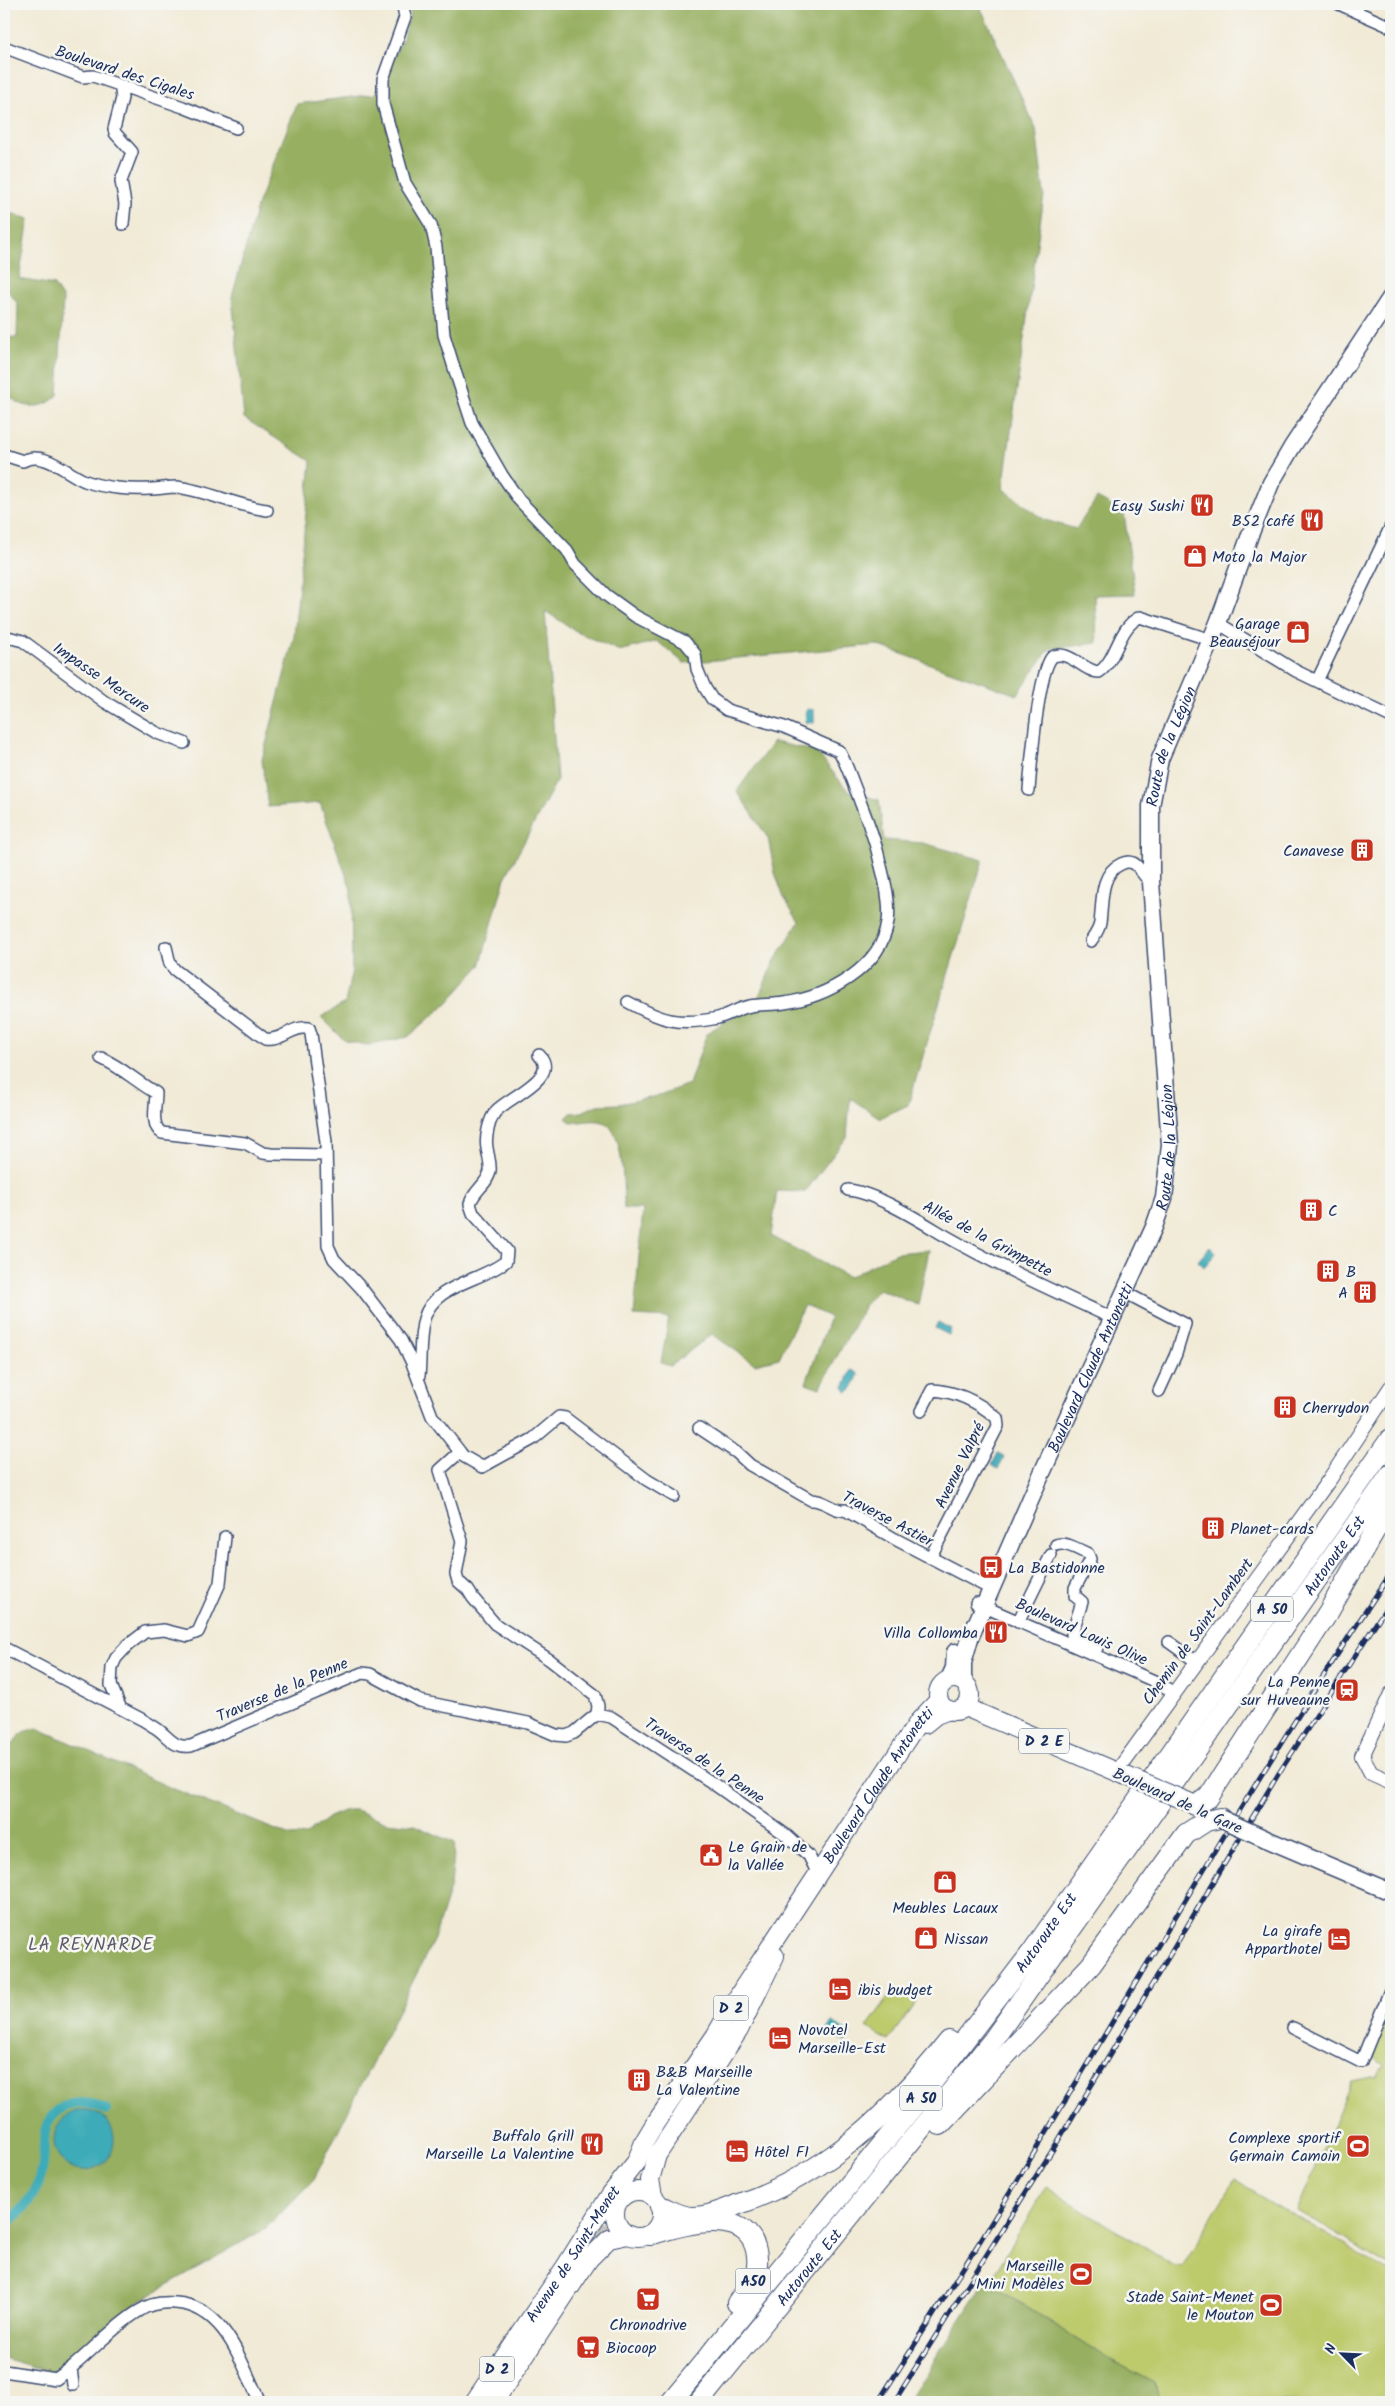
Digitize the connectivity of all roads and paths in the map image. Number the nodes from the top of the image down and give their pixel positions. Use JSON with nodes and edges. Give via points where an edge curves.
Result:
{"nodes":[{"id":1,"x":398,"y":4,"type":"edge"},
{"id":2,"x":1339,"y":4,"type":"edge"},
{"id":3,"x":1391,"y":27,"type":"edge"},
{"id":4,"x":4,"y":47,"type":"edge"},
{"id":5,"x":120,"y":85,"type":"junction"},
{"id":6,"x":236,"y":128,"type":"dead end"},
{"id":7,"x":123,"y":224,"type":"dead end"},
{"id":8,"x":1391,"y":297,"type":"edge"},
{"id":9,"x":4,"y":455,"type":"edge"},
{"id":10,"x":267,"y":510,"type":"dead end"},
{"id":11,"x":1391,"y":526,"type":"edge"},
{"id":12,"x":1218,"y":623,"type":"junction"},
{"id":13,"x":4,"y":636,"type":"edge"},
{"id":14,"x":1211,"y":640,"type":"junction"},
{"id":15,"x":1317,"y":681,"type":"junction"},
{"id":16,"x":1391,"y":717,"type":"edge"},
{"id":17,"x":184,"y":743,"type":"dead end"},
{"id":18,"x":1030,"y":790,"type":"dead end"},
{"id":19,"x":1151,"y":882,"type":"junction"},
{"id":20,"x":1091,"y":941,"type":"dead end"},
{"id":21,"x":166,"y":947,"type":"dead end"},
{"id":22,"x":628,"y":1002,"type":"dead end"},
{"id":23,"x":539,"y":1055,"type":"dead end"},
{"id":24,"x":100,"y":1058,"type":"dead end"},
{"id":25,"x":326,"y":1154,"type":"junction"},
{"id":26,"x":848,"y":1190,"type":"dead end"},
{"id":27,"x":1148,"y":1241,"type":"joint"},
{"id":28,"x":1124,"y":1292,"type":"junction"},
{"id":29,"x":1112,"y":1318,"type":"junction"},
{"id":30,"x":418,"y":1380,"type":"junction"},
{"id":31,"x":1391,"y":1387,"type":"edge"},
{"id":32,"x":1159,"y":1391,"type":"dead end"},
{"id":33,"x":920,"y":1411,"type":"dead end"},
{"id":34,"x":699,"y":1428,"type":"dead end"},
{"id":35,"x":1391,"y":1438,"type":"edge"},
{"id":36,"x":460,"y":1452,"type":"junction"},
{"id":37,"x":1391,"y":1474,"type":"edge"},
{"id":38,"x":674,"y":1496,"type":"dead end"},
{"id":39,"x":1391,"y":1502,"type":"edge"},
{"id":40,"x":225,"y":1537,"type":"dead end"},
{"id":41,"x":930,"y":1558,"type":"junction"},
{"id":42,"x":987,"y":1587,"type":"junction"},
{"id":43,"x":980,"y":1604,"type":"junction"},
{"id":44,"x":1018,"y":1622,"type":"junction"},
{"id":45,"x":1169,"y":1642,"type":"dead end"},
{"id":46,"x":4,"y":1648,"type":"edge"},
{"id":47,"x":1096,"y":1654,"type":"junction"},
{"id":48,"x":1197,"y":1662,"type":"junction"},
{"id":49,"x":956,"y":1680,"type":"junction"},
{"id":50,"x":1173,"y":1693,"type":"junction"},
{"id":51,"x":1391,"y":1694,"type":"edge"},
{"id":52,"x":951,"y":1705,"type":"junction"},
{"id":53,"x":121,"y":1708,"type":"junction"},
{"id":54,"x":597,"y":1714,"type":"junction"},
{"id":55,"x":1120,"y":1773,"type":"junction"},
{"id":56,"x":1224,"y":1773,"type":"junction"},
{"id":57,"x":1391,"y":1782,"type":"edge"},
{"id":58,"x":1193,"y":1804,"type":"junction"},
{"id":59,"x":1219,"y":1817,"type":"junction"},
{"id":60,"x":1125,"y":1820,"type":"junction"},
{"id":61,"x":809,"y":1856,"type":"junction"},
{"id":62,"x":829,"y":1857,"type":"junction"},
{"id":63,"x":818,"y":1880,"type":"junction"},
{"id":64,"x":1391,"y":1892,"type":"edge"},
{"id":65,"x":777,"y":1950,"type":"junction"},
{"id":66,"x":1391,"y":1988,"type":"edge"},
{"id":67,"x":1294,"y":2028,"type":"dead end"},
{"id":68,"x":670,"y":2114,"type":"junction"},
{"id":69,"x":632,"y":2192,"type":"junction"},
{"id":70,"x":656,"y":2201,"type":"junction"},
{"id":71,"x":615,"y":2212,"type":"junction"},
{"id":72,"x":837,"y":2234,"type":"junction"},
{"id":73,"x":628,"y":2235,"type":"junction"},
{"id":74,"x":650,"y":2235,"type":"junction"},
{"id":75,"x":572,"y":2264,"type":"junction"},
{"id":76,"x":71,"y":2368,"type":"junction"},
{"id":77,"x":4,"y":2371,"type":"edge"},
{"id":78,"x":73,"y":2385,"type":"dead end"},
{"id":79,"x":260,"y":2402,"type":"edge"},
{"id":80,"x":474,"y":2402,"type":"edge"},
{"id":81,"x":487,"y":2402,"type":"edge"},
{"id":82,"x":494,"y":2402,"type":"edge"},
{"id":83,"x":660,"y":2402,"type":"edge"},
{"id":84,"x":671,"y":2402,"type":"edge"},
{"id":85,"x":699,"y":2402,"type":"edge"}],
"edges":[{"from":1,"to":22,"type":"street","via":[[403,7],[405,17],[383,79],[383,104],[405,183],[431,225],[444,336],[472,423],[519,500],[567,550],[575,564],[606,595],[635,616],[685,642],[695,654],[697,669],[712,699],[727,710],[784,727],[839,752],[875,842],[882,871],[889,919],[885,936],[876,953],[844,981],[786,1003],[749,1006],[720,1018],[692,1021],[670,1022]]},
{"from":2,"to":3,"type":"street"},
{"from":4,"to":5,"type":"street","name":"Boulevard des Cigales","via":[[83,77],[93,76]]},
{"from":5,"to":6,"type":"street","name":"Boulevard des Cigales"},
{"from":5,"to":7,"type":"street","via":[[122,98],[114,129],[132,152],[121,182],[125,204]]},
{"from":8,"to":12,"type":"main road","name":"Route de la Légion","via":[[1271,483]]},
{"from":9,"to":10,"type":"street","via":[[23,461],[31,457],[41,458],[87,482],[104,486],[176,487]]},
{"from":11,"to":15,"type":"street"},
{"from":12,"to":14,"type":"main road","name":"Route de la Légion"},
{"from":12,"to":15,"type":"street","via":[[1265,654]]},
{"from":13,"to":17,"type":"street","name":"Impasse Mercure","via":[[23,641],[105,702],[157,733]]},
{"from":14,"to":18,"type":"street","via":[[1140,617],[1131,624],[1106,665],[1098,672],[1061,654],[1052,657],[1043,679],[1031,754]]},
{"from":14,"to":19,"type":"main road","name":"Route de la Légion","via":[[1160,759],[1151,806]]},
{"from":15,"to":16,"type":"street"},
{"from":19,"to":20,"type":"street","via":[[1131,862],[1112,870],[1106,877],[1100,925]]},
{"from":19,"to":27,"type":"main road","name":"Route de la Légion","via":[[1170,1145],[1164,1198]]},
{"from":21,"to":25,"type":"street","via":[[175,970],[265,1039],[272,1040],[303,1027],[308,1028],[324,1118]]},
{"from":23,"to":30,"type":"street","via":[[545,1065],[540,1078],[493,1114],[486,1145],[489,1176],[470,1204],[473,1213],[507,1251],[506,1261],[444,1294],[429,1308],[423,1322]]},
{"from":24,"to":25,"type":"street","via":[[120,1067],[132,1079],[156,1093],[157,1130],[245,1143],[262,1153]]},
{"from":25,"to":30,"type":"street","via":[[328,1246],[334,1259],[401,1340]]},
{"from":26,"to":29,"type":"street","name":"Allée de la Grimpette","via":[[860,1191],[920,1220],[1004,1266]]},
{"from":27,"to":28,"type":"main road","name":"Boulevard Claude Antonetti"},
{"from":28,"to":29,"type":"main road","name":"Boulevard Claude Antonetti"},
{"from":28,"to":32,"type":"street","via":[[1185,1324]]},
{"from":29,"to":42,"type":"main road","name":"Boulevard Claude Antonetti","via":[[1033,1494]]},
{"from":30,"to":36,"type":"street","via":[[432,1416]]},
{"from":31,"to":48,"type":"street","name":"Chemin de Saint-Lambert","via":[[1329,1480]]},
{"from":33,"to":41,"type":"street","name":"Avenue Valpré","via":[[932,1390],[948,1390],[984,1407],[997,1418],[998,1426]]},
{"from":34,"to":41,"type":"street","name":"Traverse Astier","via":[[750,1465],[811,1500],[846,1510]]},
{"from":35,"to":60,"type":"highway","name":"Autoroute Est","number":"A 50"},
{"from":36,"to":38,"type":"street","via":[[482,1467],[533,1439],[559,1417],[565,1418],[658,1488]]},
{"from":36,"to":54,"type":"street","via":[[440,1470],[461,1536],[458,1581],[495,1624],[550,1660],[594,1695]]},
{"from":37,"to":72,"type":"highway","name":"Autoroute Est","number":"A 50","via":[[993,2040]]},
{"from":39,"to":56,"type":"highway","via":[[1329,1612]]},
{"from":40,"to":53,"type":"street","via":[[220,1583],[198,1632],[188,1636],[164,1630],[145,1632],[116,1658],[111,1685]]},
{"from":41,"to":42,"type":"street","name":"Traverse Astier"},
{"from":42,"to":43,"type":"main road","name":"Boulevard Claude Antonetti"},
{"from":43,"to":44,"type":"street","name":"Boulevard Louis Olive"},
{"from":43,"to":49,"type":"main road","name":"Boulevard Claude Antonetti","via":[[957,1646]]},
{"from":44,"to":47,"type":"street","name":"Boulevard Louis Olive"},
{"from":44,"to":47,"type":"street","via":[[1053,1550],[1060,1544],[1072,1547],[1090,1558],[1075,1588],[1075,1596],[1082,1602],[1072,1634],[1096,1646]]},
{"from":45,"to":48,"type":"street"},
{"from":46,"to":53,"type":"street","name":"Traverse de la Penne"},
{"from":47,"to":50,"type":"street","name":"Boulevard Louis Olive","via":[[1161,1684]]},
{"from":48,"to":50,"type":"street","name":"Chemin de Saint-Lambert"},
{"from":49,"to":52,"type":"main road","via":[[941,1685]]},
{"from":49,"to":52,"type":"main road","via":[[970,1690],[970,1696]]},
{"from":50,"to":55,"type":"street","name":"Chemin de Saint-Lambert"},
{"from":51,"to":57,"type":"street","via":[[1362,1756],[1371,1773]]},
{"from":52,"to":55,"type":"main road","name":"Boulevard de la Gare","number":"D 2 E"},
{"from":52,"to":62,"type":"main road","name":"Boulevard Claude Antonetti","number":"D 2","via":[[919,1721]]},
{"from":52,"to":63,"type":"main road","name":"Boulevard Claude Antonetti","number":"D 2","via":[[924,1726]]},
{"from":53,"to":54,"type":"street","name":"Traverse de la Penne","via":[[161,1732],[177,1746],[191,1746],[362,1673],[370,1674],[420,1701],[528,1722],[556,1735],[574,1734]]},
{"from":54,"to":61,"type":"street","name":"Traverse de la Penne","via":[[611,1717],[711,1782]]},
{"from":55,"to":58,"type":"main road","name":"Boulevard de la Gare","number":"D 2 E","bridge":true},
{"from":56,"to":58,"type":"highway","via":[[1208,1798]]},
{"from":56,"to":59,"type":"highway"},
{"from":58,"to":59,"type":"main road","name":"Boulevard de la Gare"},
{"from":59,"to":64,"type":"main road","name":"Boulevard de la Gare","bridge":true},
{"from":59,"to":72,"type":"highway","via":[[1186,1834],[1091,1965]]},
{"from":60,"to":70,"type":"highway","via":[[946,2045],[874,2124],[848,2147],[818,2168],[758,2198],[705,2216],[690,2217]]},
{"from":60,"to":84,"type":"highway","name":"Autoroute Est","number":"A 50","via":[[974,2031]]},
{"from":61,"to":62,"type":"street"},
{"from":61,"to":63,"type":"street","name":"Traverse de la Penne"},
{"from":62,"to":63,"type":"main road","name":"Boulevard Claude Antonetti","number":"D 2"},
{"from":63,"to":65,"type":"main road","number":"D 2"},
{"from":63,"to":68,"type":"main road","name":"Avenue de Saint-Menet","number":"D 2"},
{"from":65,"to":68,"type":"main road","via":[[725,2039]]},
{"from":65,"to":70,"type":"main road","number":"D 2","via":[[739,2030],[657,2154],[650,2180]]},
{"from":66,"to":67,"type":"street","via":[[1361,2062]]},
{"from":68,"to":69,"type":"main road","name":"Avenue de Saint-Menet","number":"D 2","via":[[649,2142],[642,2172]]},
{"from":68,"to":75,"type":"main road","name":"Avenue de Saint-Menet","number":"D 2","via":[[645,2140],[636,2162],[610,2195]]},
{"from":69,"to":70,"type":"main road","via":[[639,2191]]},
{"from":69,"to":71,"type":"main road","via":[[620,2200]]},
{"from":70,"to":74,"type":"main road","via":[[660,2222]]},
{"from":71,"to":73,"type":"main road","via":[[616,2222]]},
{"from":71,"to":75,"type":"main road","number":"D 2"},
{"from":72,"to":85,"type":"highway","name":"Autoroute Est","number":"A 50"},
{"from":73,"to":74,"type":"main road","via":[[639,2238]]},
{"from":73,"to":82,"type":"main road","name":"Avenue de Saint-Menet","number":"D 2","via":[[609,2239],[589,2259]]},
{"from":74,"to":83,"type":"highway","number":"A50","via":[[677,2227],[729,2223],[751,2236],[759,2260],[750,2286]]},
{"from":75,"to":80,"type":"main road","name":"Avenue de Saint-Menet","number":"D 2"},
{"from":75,"to":81,"type":"main road","number":"D 2"},
{"from":76,"to":77,"type":"street","via":[[56,2379]]},
{"from":76,"to":78,"type":"street"},
{"from":76,"to":79,"type":"street","via":[[113,2329],[140,2310],[160,2302],[187,2304],[210,2315],[229,2337]]}]}
